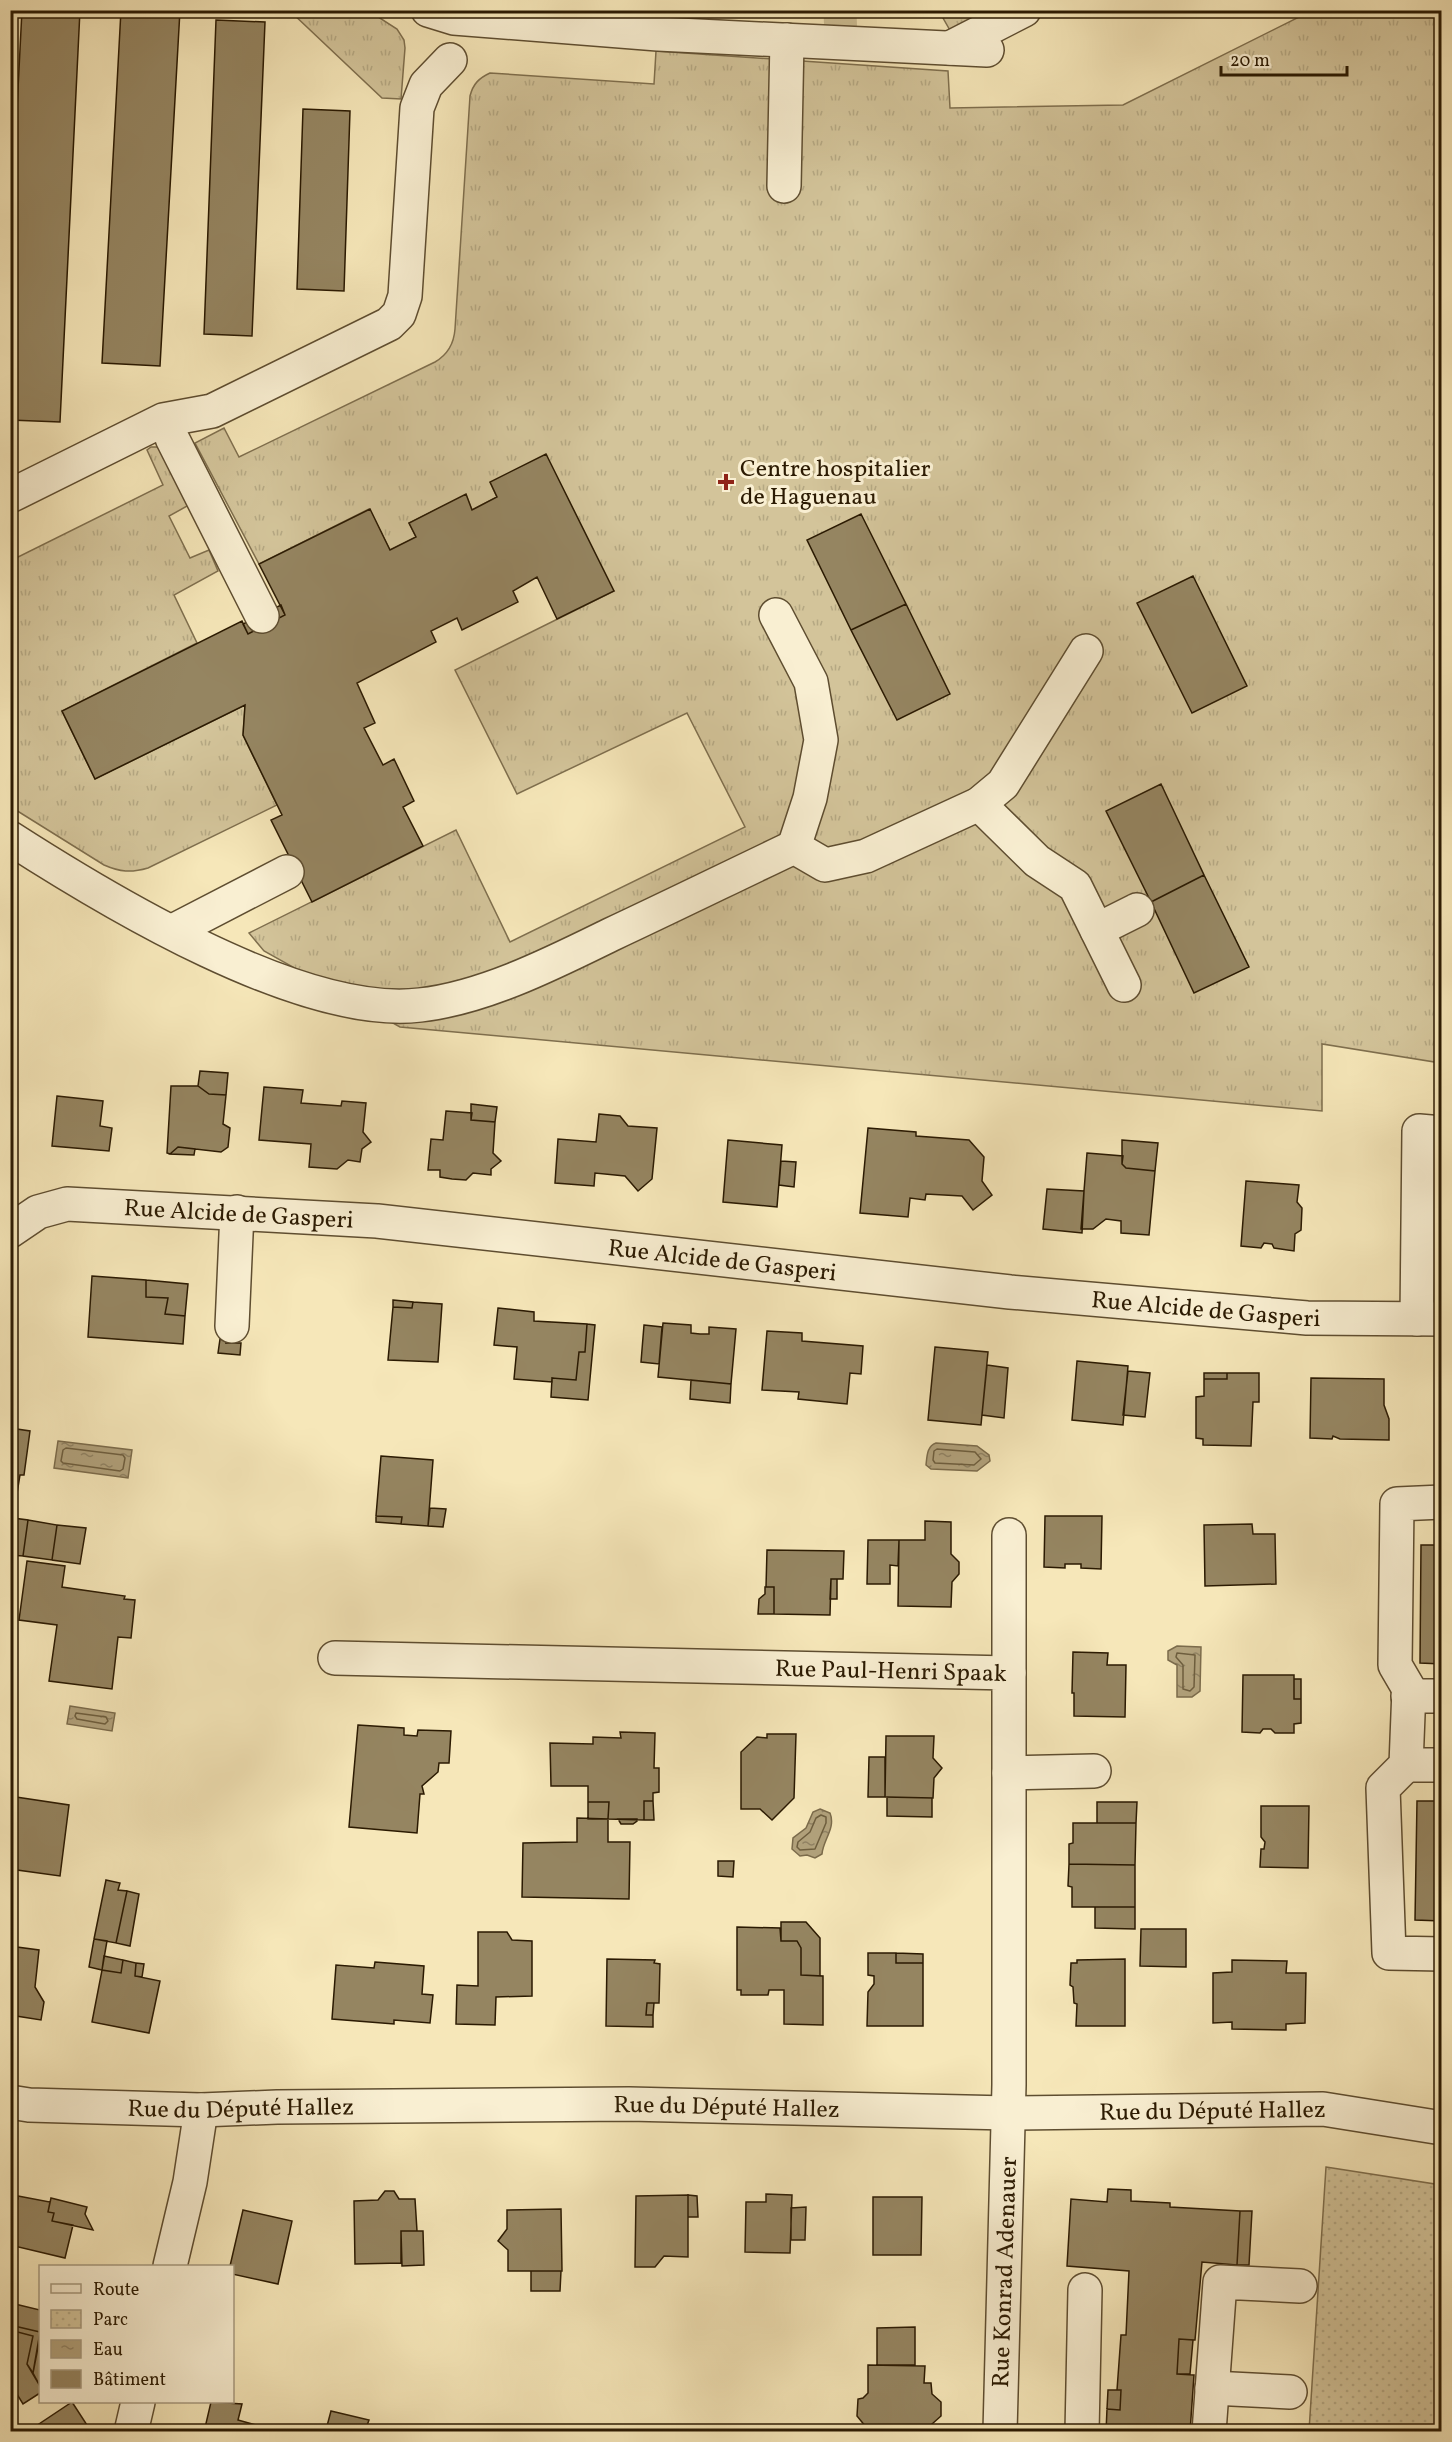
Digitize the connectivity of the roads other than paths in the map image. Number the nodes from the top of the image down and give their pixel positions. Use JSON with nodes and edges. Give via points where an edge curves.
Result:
{"nodes":[{"id":1,"x":428,"y":10,"type":"edge"},
{"id":2,"x":1024,"y":10,"type":"edge"},
{"id":3,"x":787,"y":40,"type":"junction"},
{"id":4,"x":948,"y":48,"type":"junction"},
{"id":5,"x":987,"y":50,"type":"dead end"},
{"id":6,"x":450,"y":60,"type":"dead end"},
{"id":7,"x":784,"y":186,"type":"dead end"},
{"id":8,"x":172,"y":438,"type":"dead end"},
{"id":9,"x":10,"y":496,"type":"edge"},
{"id":10,"x":776,"y":615,"type":"dead end"},
{"id":11,"x":262,"y":616,"type":"dead end"},
{"id":12,"x":1086,"y":651,"type":"dead end"},
{"id":13,"x":979,"y":804,"type":"junction"},
{"id":14,"x":10,"y":838,"type":"edge"},
{"id":15,"x":794,"y":847,"type":"junction"},
{"id":16,"x":287,"y":872,"type":"dead end"},
{"id":17,"x":1137,"y":910,"type":"dead end"},
{"id":18,"x":1097,"y":930,"type":"junction"},
{"id":19,"x":173,"y":932,"type":"junction"},
{"id":20,"x":1124,"y":985,"type":"dead end"},
{"id":21,"x":1442,"y":1133,"type":"edge"},
{"id":22,"x":237,"y":1212,"type":"junction"},
{"id":23,"x":10,"y":1231,"type":"edge"},
{"id":24,"x":1429,"y":1319,"type":"edge"},
{"id":25,"x":232,"y":1326,"type":"dead end"},
{"id":26,"x":1442,"y":1502,"type":"edge"},
{"id":27,"x":1009,"y":1534,"type":"dead end"},
{"id":28,"x":335,"y":1658,"type":"dead end"},
{"id":29,"x":1009,"y":1673,"type":"junction"},
{"id":30,"x":1408,"y":1696,"type":"junction"},
{"id":31,"x":1442,"y":1696,"type":"edge"},
{"id":32,"x":1406,"y":1765,"type":"junction"},
{"id":33,"x":1442,"y":1765,"type":"edge"},
{"id":34,"x":1094,"y":1771,"type":"dead end"},
{"id":35,"x":1009,"y":1773,"type":"junction"},
{"id":36,"x":1442,"y":1954,"type":"edge"},
{"id":37,"x":10,"y":2102,"type":"edge"},
{"id":38,"x":201,"y":2110,"type":"junction"},
{"id":39,"x":1008,"y":2113,"type":"junction"},
{"id":40,"x":1442,"y":2128,"type":"edge"},
{"id":41,"x":170,"y":2265,"type":"edge"},
{"id":42,"x":1300,"y":2286,"type":"dead end"},
{"id":43,"x":1085,"y":2290,"type":"dead end"},
{"id":44,"x":1212,"y":2388,"type":"junction"},
{"id":45,"x":1290,"y":2392,"type":"dead end"},
{"id":46,"x":138,"y":2403,"type":"edge"},
{"id":47,"x":131,"y":2432,"type":"edge"},
{"id":48,"x":1000,"y":2432,"type":"edge"},
{"id":49,"x":1082,"y":2432,"type":"edge"},
{"id":50,"x":1209,"y":2432,"type":"edge"}],
"edges":[{"from":1,"to":3,"type":"street","via":[[454,18],[493,22]]},
{"from":2,"to":4,"type":"street"},
{"from":3,"to":4,"type":"street"},
{"from":3,"to":7,"type":"street"},
{"from":4,"to":5,"type":"street"},
{"from":6,"to":9,"type":"street","via":[[426,85],[417,108],[405,296],[399,314],[389,324],[212,411],[164,420]]},
{"from":8,"to":11,"type":"street"},
{"from":10,"to":15,"type":"street","via":[[811,682],[821,740],[810,798]]},
{"from":12,"to":13,"type":"street","via":[[1003,784]]},
{"from":13,"to":15,"type":"street","via":[[866,856],[825,865]]},
{"from":13,"to":18,"type":"street","via":[[1037,861],[1075,886]]},
{"from":14,"to":19,"type":"street","via":[[69,876]]},
{"from":15,"to":19,"type":"street","via":[[547,965],[479,991],[420,1005],[369,1005],[308,989],[240,964]]},
{"from":16,"to":19,"type":"street"},
{"from":17,"to":18,"type":"street"},
{"from":18,"to":20,"type":"street"},
{"from":21,"to":24,"type":"street","via":[[1419,1131]]},
{"from":22,"to":23,"type":"street","name":"Rue Alcide de Gasperi","via":[[67,1204],[38,1212]]},
{"from":22,"to":24,"type":"street","name":"Rue Alcide de Gasperi","via":[[377,1221],[1010,1292],[1307,1318]]},
{"from":22,"to":25,"type":"street"},
{"from":26,"to":30,"type":"street","via":[[1397,1504],[1395,1665],[1409,1689]]},
{"from":27,"to":29,"type":"street"},
{"from":28,"to":29,"type":"street","name":"Rue Paul-Henri Spaak"},
{"from":29,"to":35,"type":"street","name":"Rue Paul-Henri Spaak"},
{"from":30,"to":31,"type":"street"},
{"from":30,"to":32,"type":"street"},
{"from":32,"to":33,"type":"street"},
{"from":32,"to":36,"type":"street","via":[[1383,1788],[1389,1953]]},
{"from":34,"to":35,"type":"street"},
{"from":35,"to":39,"type":"street","name":"Rue Paul-Henri Spaak"},
{"from":37,"to":38,"type":"street","name":"Rue du Député Hallez"},
{"from":38,"to":39,"type":"street","name":"Rue du Député Hallez","via":[[629,2104]]},
{"from":38,"to":41,"type":"street","via":[[195,2156]]},
{"from":39,"to":40,"type":"street","name":"Rue du Député Hallez","via":[[1323,2109]]},
{"from":39,"to":48,"type":"street","name":"Rue Konrad Adenauer"},
{"from":42,"to":44,"type":"street","via":[[1220,2282]]},
{"from":43,"to":49,"type":"street"},
{"from":44,"to":45,"type":"street"},
{"from":44,"to":50,"type":"street"},
{"from":46,"to":47,"type":"street"}]}
